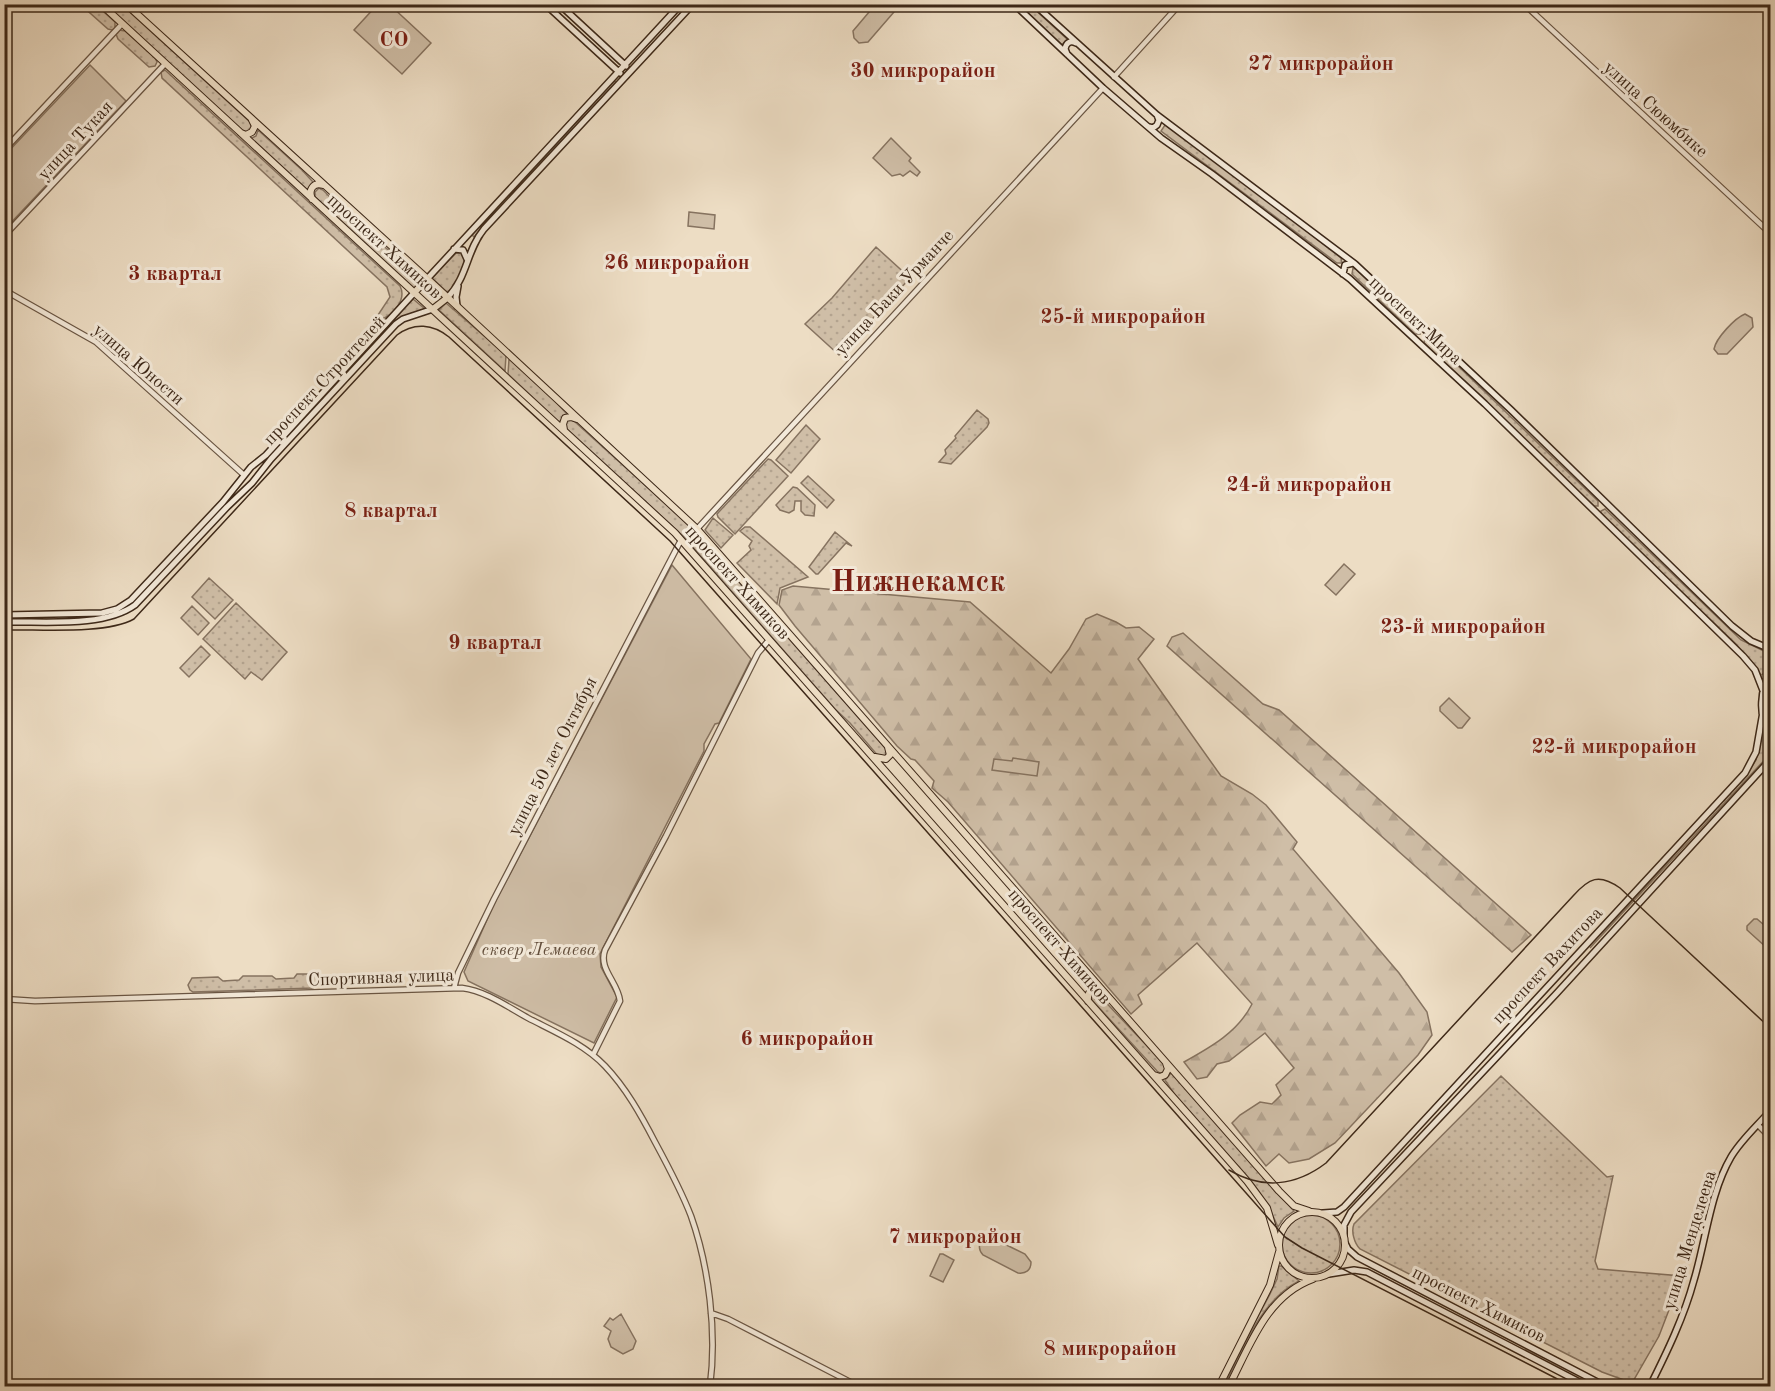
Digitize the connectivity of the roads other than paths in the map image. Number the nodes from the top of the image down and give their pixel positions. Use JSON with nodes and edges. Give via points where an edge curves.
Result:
{"nodes":[{"id":1,"x":101,"y":4,"type":"edge"},
{"id":2,"x":546,"y":4,"type":"edge"},
{"id":3,"x":559,"y":4,"type":"edge"},
{"id":4,"x":681,"y":4,"type":"edge"},
{"id":5,"x":693,"y":4,"type":"edge"},
{"id":6,"x":1014,"y":4,"type":"edge"},
{"id":7,"x":1034,"y":4,"type":"edge"},
{"id":8,"x":1180,"y":4,"type":"edge"},
{"id":9,"x":1524,"y":4,"type":"edge"},
{"id":10,"x":127,"y":5,"type":"edge"},
{"id":11,"x":122,"y":24,"type":"junction"},
{"id":12,"x":1077,"y":44,"type":"junction"},
{"id":13,"x":1067,"y":54,"type":"junction"},
{"id":14,"x":165,"y":64,"type":"junction"},
{"id":15,"x":625,"y":65,"type":"junction"},
{"id":16,"x":632,"y":71,"type":"junction"},
{"id":17,"x":619,"y":72,"type":"junction"},
{"id":18,"x":1114,"y":77,"type":"junction"},
{"id":19,"x":626,"y":78,"type":"junction"},
{"id":20,"x":1103,"y":88,"type":"junction"},
{"id":21,"x":1156,"y":115,"type":"junction"},
{"id":22,"x":252,"y":120,"type":"junction"},
{"id":23,"x":1147,"y":126,"type":"junction"},
{"id":24,"x":240,"y":133,"type":"junction"},
{"id":25,"x":4,"y":150,"type":"edge"},
{"id":26,"x":324,"y":185,"type":"junction"},
{"id":27,"x":312,"y":199,"type":"junction"},
{"id":28,"x":469,"y":232,"type":"junction"},
{"id":29,"x":1770,"y":233,"type":"edge"},
{"id":30,"x":4,"y":236,"type":"edge"},
{"id":31,"x":476,"y":239,"type":"junction"},
{"id":32,"x":452,"y":250,"type":"junction"},
{"id":33,"x":468,"y":264,"type":"junction"},
{"id":34,"x":1355,"y":264,"type":"junction"},
{"id":35,"x":1343,"y":274,"type":"junction"},
{"id":36,"x":427,"y":279,"type":"junction"},
{"id":37,"x":459,"y":285,"type":"junction"},
{"id":38,"x":4,"y":290,"type":"edge"},
{"id":39,"x":414,"y":293,"type":"junction"},
{"id":40,"x":447,"y":298,"type":"junction"},
{"id":41,"x":458,"y":307,"type":"junction"},
{"id":42,"x":433,"y":309,"type":"junction"},
{"id":43,"x":1424,"y":328,"type":"junction"},
{"id":44,"x":1413,"y":338,"type":"junction"},
{"id":45,"x":581,"y":421,"type":"junction"},
{"id":46,"x":566,"y":433,"type":"junction"},
{"id":47,"x":251,"y":467,"type":"junction"},
{"id":48,"x":244,"y":475,"type":"junction"},
{"id":49,"x":259,"y":476,"type":"junction"},
{"id":50,"x":232,"y":488,"type":"junction"},
{"id":51,"x":241,"y":495,"type":"junction"},
{"id":52,"x":1605,"y":502,"type":"junction"},
{"id":53,"x":1596,"y":512,"type":"junction"},
{"id":54,"x":697,"y":529,"type":"junction"},
{"id":55,"x":681,"y":540,"type":"junction"},
{"id":56,"x":4,"y":615,"type":"edge"},
{"id":57,"x":4,"y":622,"type":"edge"},
{"id":58,"x":769,"y":640,"type":"junction"},
{"id":59,"x":1770,"y":649,"type":"edge"},
{"id":60,"x":1770,"y":673,"type":"edge"},
{"id":61,"x":1764,"y":693,"type":"junction"},
{"id":62,"x":1763,"y":712,"type":"junction"},
{"id":63,"x":1770,"y":730,"type":"edge"},
{"id":64,"x":887,"y":744,"type":"junction"},
{"id":65,"x":872,"y":755,"type":"junction"},
{"id":66,"x":1770,"y":760,"type":"edge"},
{"id":67,"x":454,"y":988,"type":"junction"},
{"id":68,"x":1105,"y":992,"type":"junction"},
{"id":69,"x":4,"y":999,"type":"edge"},
{"id":70,"x":1089,"y":1003,"type":"junction"},
{"id":71,"x":593,"y":1055,"type":"junction"},
{"id":72,"x":1165,"y":1060,"type":"junction"},
{"id":73,"x":1153,"y":1074,"type":"junction"},
{"id":74,"x":1770,"y":1111,"type":"edge"},
{"id":75,"x":1765,"y":1117,"type":"junction"},
{"id":76,"x":1770,"y":1122,"type":"edge"},
{"id":77,"x":1758,"y":1125,"type":"junction"},
{"id":78,"x":1770,"y":1128,"type":"edge"},
{"id":79,"x":1769,"y":1136,"type":"edge"},
{"id":80,"x":1309,"y":1211,"type":"junction"},
{"id":81,"x":1323,"y":1213,"type":"junction"},
{"id":82,"x":1344,"y":1240,"type":"junction"},
{"id":83,"x":1279,"y":1248,"type":"junction"},
{"id":84,"x":1329,"y":1274,"type":"junction"},
{"id":85,"x":1317,"y":1278,"type":"junction"},
{"id":86,"x":711,"y":1313,"type":"junction"},
{"id":87,"x":1551,"y":1358,"type":"junction"},
{"id":88,"x":1548,"y":1366,"type":"junction"},
{"id":89,"x":710,"y":1386,"type":"edge"},
{"id":90,"x":858,"y":1386,"type":"edge"},
{"id":91,"x":1219,"y":1386,"type":"edge"},
{"id":92,"x":1229,"y":1386,"type":"edge"},
{"id":93,"x":1587,"y":1386,"type":"edge"},
{"id":94,"x":1605,"y":1386,"type":"edge"},
{"id":95,"x":1650,"y":1386,"type":"edge"}],
"edges":[{"from":1,"to":11,"type":"main road","name":"проспект Химиков"},
{"from":2,"to":17,"type":"main road"},
{"from":3,"to":15,"type":"main road"},
{"from":4,"to":15,"type":"main road","name":"проспект Строителей"},
{"from":5,"to":16,"type":"main road","name":"проспект Строителей"},
{"from":6,"to":13,"type":"main road","name":"проспект Мира"},
{"from":7,"to":12,"type":"main road","name":"проспект Мира"},
{"from":8,"to":18,"type":"street"},
{"from":9,"to":29,"type":"street","name":"улица Сююмбике"},
{"from":10,"to":22,"type":"main road","name":"проспект Химиков"},
{"from":11,"to":14,"type":"main road","name":"проспект Химиков"},
{"from":11,"to":25,"type":"street"},
{"from":12,"to":13,"type":"main road","via":[[1067,44]]},
{"from":12,"to":18,"type":"main road","name":"проспект Мира"},
{"from":13,"to":20,"type":"main road","name":"проспект Мира"},
{"from":14,"to":24,"type":"main road","name":"проспект Химиков"},
{"from":14,"to":30,"type":"street","name":"улица Тукая"},
{"from":15,"to":16,"type":"main road"},
{"from":15,"to":17,"type":"main road","name":"проспект Строителей"},
{"from":16,"to":19,"type":"main road","name":"проспект Строителей"},
{"from":17,"to":19,"type":"main road"},
{"from":17,"to":28,"type":"main road","name":"проспект Строителей"},
{"from":18,"to":20,"type":"main road","name":"улица Баки Урманче"},
{"from":18,"to":21,"type":"main road","name":"проспект Мира"},
{"from":19,"to":31,"type":"main road","name":"проспект Строителей"},
{"from":20,"to":23,"type":"main road","name":"проспект Мира"},
{"from":20,"to":54,"type":"street","name":"улица Баки Урманче"},
{"from":21,"to":23,"type":"main road","via":[[1157,125]]},
{"from":21,"to":34,"type":"main road","name":"проспект Мира"},
{"from":22,"to":24,"type":"main road","via":[[252,132]]},
{"from":22,"to":26,"type":"main road","name":"проспект Химиков"},
{"from":23,"to":35,"type":"main road","name":"проспект Мира"},
{"from":24,"to":27,"type":"main road","name":"проспект Химиков"},
{"from":26,"to":27,"type":"main road","via":[[312,187]]},
{"from":26,"to":36,"type":"main road","name":"проспект Химиков"},
{"from":27,"to":39,"type":"main road","name":"проспект Химиков"},
{"from":28,"to":31,"type":"main road","via":[[471,240]]},
{"from":28,"to":32,"type":"main road","name":"проспект Строителей"},
{"from":31,"to":33,"type":"main road","name":"проспект Строителей"},
{"from":32,"to":33,"type":"main road","via":[[463,249]]},
{"from":32,"to":36,"type":"main road","name":"проспект Строителей"},
{"from":33,"to":37,"type":"main road","name":"проспект Строителей"},
{"from":34,"to":35,"type":"main road","via":[[1346,264]]},
{"from":34,"to":43,"type":"main road","name":"проспект Мира"},
{"from":35,"to":44,"type":"main road","name":"проспект Мира"},
{"from":36,"to":39,"type":"main road","name":"проспект Строителей"},
{"from":36,"to":40,"type":"main road","name":"проспект Химиков"},
{"from":37,"to":40,"type":"main road","name":"проспект Строителей"},
{"from":37,"to":41,"type":"main road"},
{"from":38,"to":48,"type":"street","name":"улица Юности","via":[[96,342]]},
{"from":39,"to":42,"type":"main road","name":"проспект Химиков"},
{"from":39,"to":47,"type":"main road","name":"проспект Строителей"},
{"from":40,"to":41,"type":"main road","name":"проспект Химиков"},
{"from":40,"to":42,"type":"main road","name":"проспект Строителей"},
{"from":41,"to":45,"type":"main road","name":"проспект Химиков"},
{"from":42,"to":46,"type":"main road","name":"проспект Химиков"},
{"from":42,"to":49,"type":"main road","name":"проспект Строителей","via":[[396,324]]},
{"from":43,"to":44,"type":"main road","via":[[1423,337]]},
{"from":43,"to":52,"type":"main road","name":"проспект Мира"},
{"from":44,"to":53,"type":"main road","name":"проспект Мира"},
{"from":45,"to":46,"type":"main road","via":[[565,418]]},
{"from":45,"to":54,"type":"main road","name":"проспект Химиков"},
{"from":46,"to":55,"type":"main road","name":"проспект Химиков"},
{"from":47,"to":48,"type":"main road","name":"проспект Строителей"},
{"from":47,"to":49,"type":"main road","via":[[258,466]]},
{"from":48,"to":50,"type":"main road","name":"проспект Строителей"},
{"from":49,"to":51,"type":"main road","name":"проспект Строителей"},
{"from":50,"to":51,"type":"main road","via":[[234,495]]},
{"from":50,"to":56,"type":"main road","name":"проспект Строителей","via":[[124,605],[102,613]]},
{"from":51,"to":57,"type":"main road","name":"проспект Строителей","via":[[128,610],[103,619]]},
{"from":52,"to":53,"type":"main road"},
{"from":52,"to":59,"type":"main road","name":"проспект Мира","via":[[1731,626]]},
{"from":53,"to":61,"type":"main road","name":"проспект Мира","via":[[1743,656],[1755,670]]},
{"from":54,"to":64,"type":"main road","name":"проспект Химиков"},
{"from":55,"to":58,"type":"main road","name":"проспект Химиков"},
{"from":55,"to":67,"type":"street","name":"улица 50 лет Октября","via":[[494,898]]},
{"from":58,"to":65,"type":"main road","name":"проспект Химиков"},
{"from":58,"to":71,"type":"street","via":[[758,652],[605,950],[603,964],[620,1000]]},
{"from":60,"to":61,"type":"main road","name":"проспект Мира"},
{"from":61,"to":62,"type":"main road","name":"проспект Мира"},
{"from":62,"to":63,"type":"main road","name":"проспект Мира"},
{"from":62,"to":81,"type":"main road","name":"проспект Вахитова","via":[[1756,752],[1745,773],[1344,1207]]},
{"from":64,"to":65,"type":"main road","via":[[890,755],[886,759]]},
{"from":64,"to":68,"type":"main road","name":"проспект Химиков"},
{"from":65,"to":70,"type":"main road","name":"проспект Химиков"},
{"from":66,"to":82,"type":"main road","name":"проспект Вахитова","via":[[1351,1212],[1344,1225]]},
{"from":67,"to":69,"type":"street","name":"Спортивная улица"},
{"from":67,"to":71,"type":"street","name":"Спортивная улица","via":[[482,994]]},
{"from":68,"to":70,"type":"main road","via":[[1097,988],[1091,991]]},
{"from":68,"to":72,"type":"main road","name":"проспект Химиков"},
{"from":70,"to":73,"type":"main road","name":"проспект Химиков"},
{"from":71,"to":86,"type":"street","name":"Спортивная улица","via":[[631,1100],[671,1170],[696,1233]]},
{"from":72,"to":73,"type":"main road","via":[[1166,1074]]},
{"from":72,"to":80,"type":"main road","name":"проспект Химиков","via":[[1289,1201]]},
{"from":73,"to":83,"type":"main road","name":"проспект Химиков","via":[[1256,1192],[1271,1217]]},
{"from":74,"to":75,"type":"main road","name":"улица Менделеева"},
{"from":75,"to":76,"type":"street"},
{"from":75,"to":77,"type":"main road","name":"улица Менделеева"},
{"from":77,"to":79,"type":"street"},
{"from":77,"to":95,"type":"main road","name":"улица Менделеева","via":[[1727,1164],[1689,1297]]},
{"from":78,"to":79,"type":"street"},
{"from":80,"to":81,"type":"main road"},
{"from":80,"to":83,"type":"main road","via":[[1288,1222],[1280,1233]]},
{"from":81,"to":82,"type":"main road","via":[[1337,1223]]},
{"from":82,"to":84,"type":"main road","name":"проспект Вахитова","via":[[1340,1262]]},
{"from":82,"to":87,"type":"main road","name":"проспект Химиков","via":[[1357,1257]]},
{"from":83,"to":85,"type":"main road","via":[[1282,1261],[1293,1273]]},
{"from":83,"to":91,"type":"main road","via":[[1268,1291]]},
{"from":84,"to":85,"type":"main road"},
{"from":84,"to":88,"type":"main road","name":"проспект Химиков","via":[[1367,1272]]},
{"from":85,"to":92,"type":"main road","via":[[1289,1291],[1274,1305]]},
{"from":86,"to":89,"type":"street","name":"Спортивная улица"},
{"from":86,"to":90,"type":"street"},
{"from":87,"to":88,"type":"main road"},
{"from":87,"to":94,"type":"main road","name":"проспект Химиков"},
{"from":88,"to":93,"type":"main road","name":"проспект Химиков"}]}
